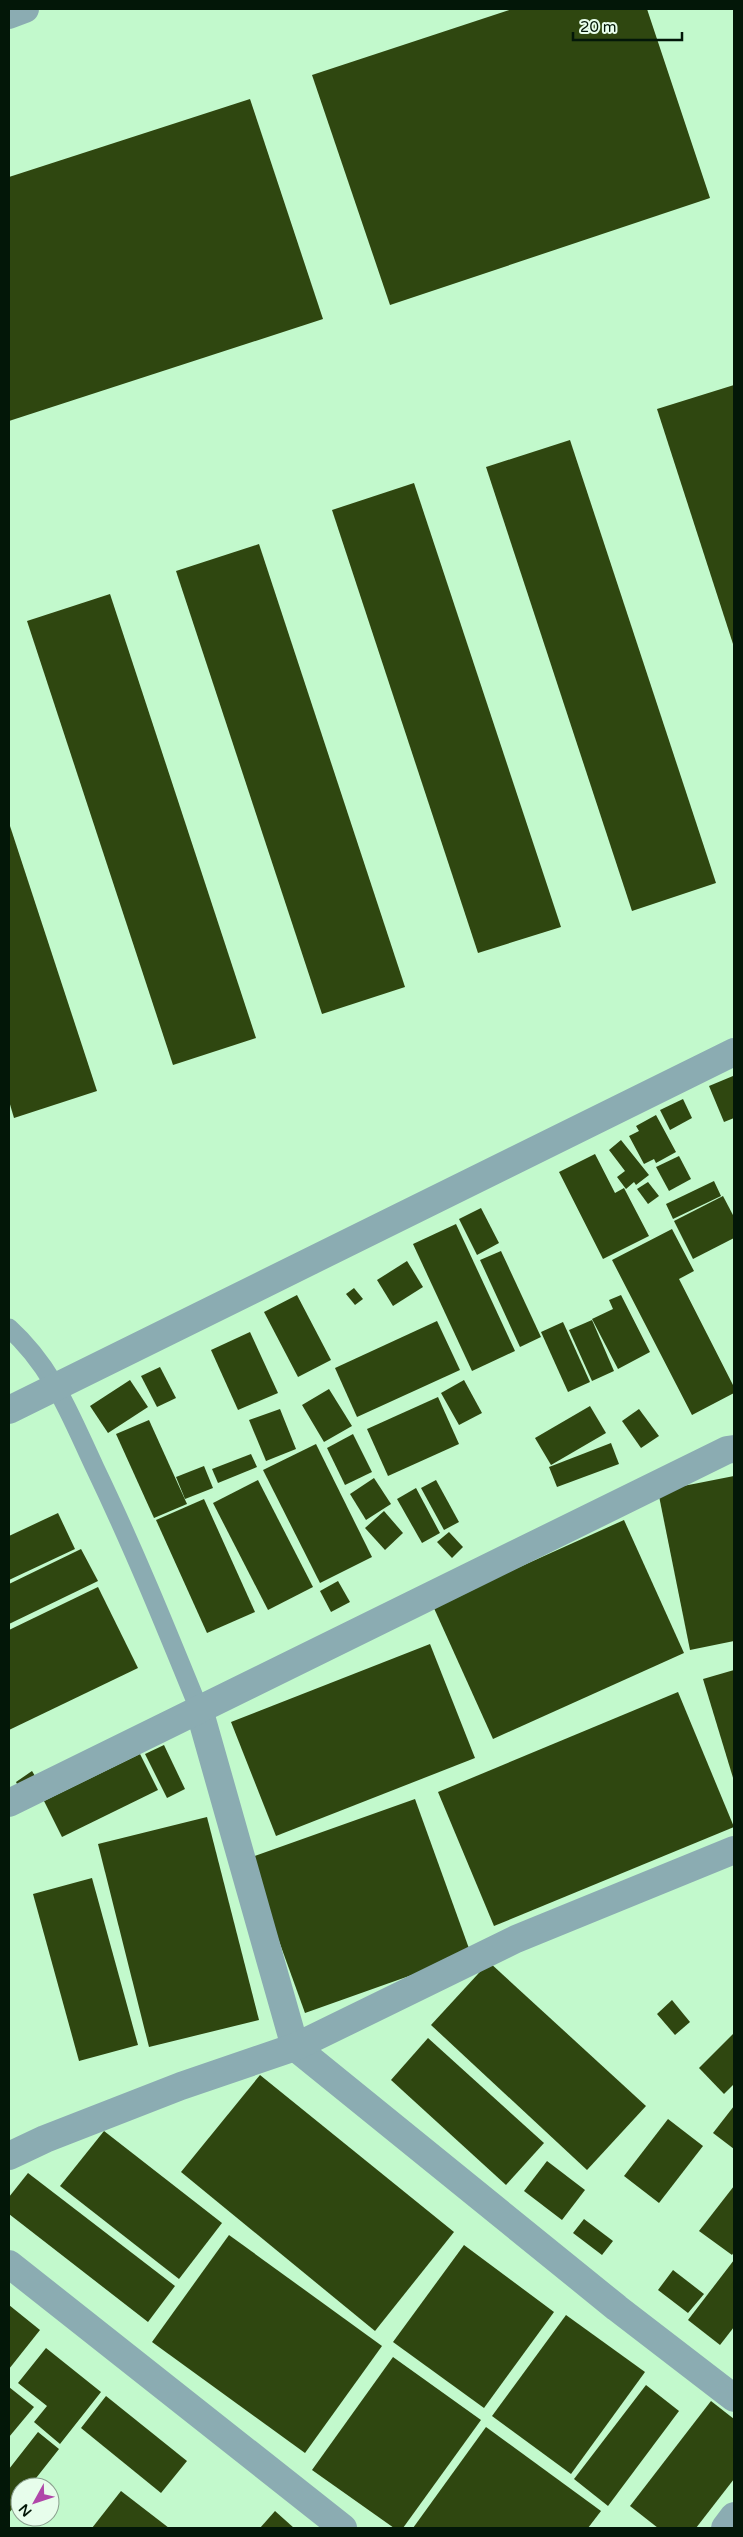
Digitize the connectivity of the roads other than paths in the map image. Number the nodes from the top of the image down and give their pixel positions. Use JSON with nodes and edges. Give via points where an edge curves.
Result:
{"nodes":[{"id":1,"x":25,"y":9,"type":"edge"},
{"id":2,"x":9,"y":15,"type":"edge"},
{"id":3,"x":734,"y":1052,"type":"edge"},
{"id":4,"x":9,"y":1328,"type":"edge"},
{"id":5,"x":56,"y":1386,"type":"junction"},
{"id":6,"x":9,"y":1410,"type":"edge"},
{"id":7,"x":734,"y":1449,"type":"edge"},
{"id":8,"x":199,"y":1709,"type":"junction"},
{"id":9,"x":9,"y":1802,"type":"edge"},
{"id":10,"x":734,"y":1850,"type":"edge"},
{"id":11,"x":295,"y":2047,"type":"junction"},
{"id":12,"x":9,"y":2156,"type":"edge"},
{"id":13,"x":9,"y":2264,"type":"edge"},
{"id":14,"x":734,"y":2398,"type":"edge"},
{"id":15,"x":734,"y":2516,"type":"edge"},
{"id":16,"x":343,"y":2528,"type":"edge"},
{"id":17,"x":725,"y":2528,"type":"edge"}],
"edges":[{"from":1,"to":2,"type":"street"},
{"from":3,"to":5,"type":"street"},
{"from":4,"to":5,"type":"lane","via":[[30,1347]]},
{"from":5,"to":6,"type":"street"},
{"from":5,"to":8,"type":"lane","via":[[124,1530]]},
{"from":7,"to":8,"type":"street"},
{"from":8,"to":9,"type":"street"},
{"from":8,"to":11,"type":"street"},
{"from":10,"to":11,"type":"street","via":[[516,1940]]},
{"from":11,"to":12,"type":"street","via":[[181,2086]]},
{"from":11,"to":14,"type":"street","via":[[617,2308]]},
{"from":13,"to":16,"type":"street"},
{"from":15,"to":17,"type":"street"}]}
